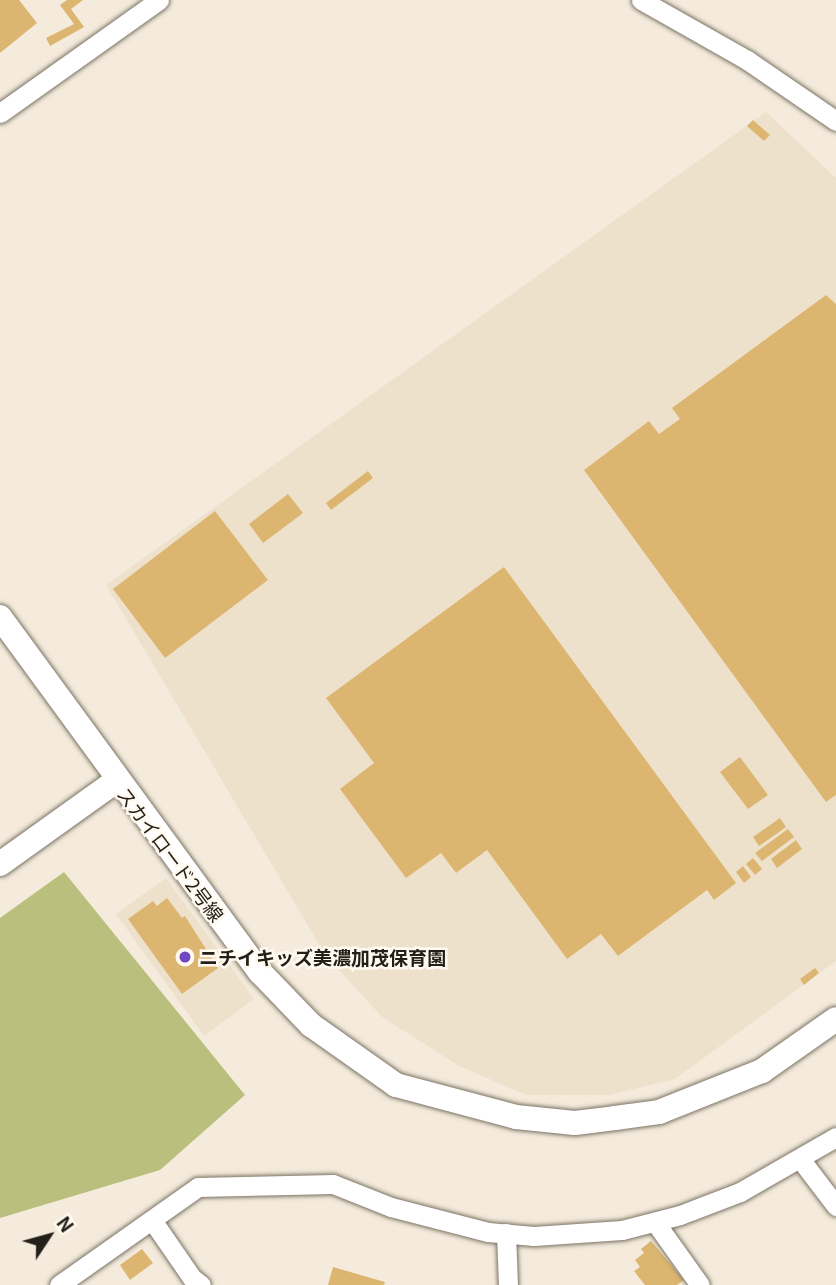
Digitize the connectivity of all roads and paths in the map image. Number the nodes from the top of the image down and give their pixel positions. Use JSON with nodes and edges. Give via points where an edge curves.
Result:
{"nodes":[{"id":1,"x":159,"y":0,"type":"edge"},
{"id":2,"x":641,"y":0,"type":"edge"},
{"id":3,"x":0,"y":113,"type":"edge"},
{"id":4,"x":836,"y":121,"type":"edge"},
{"id":5,"x":0,"y":617,"type":"edge"},
{"id":6,"x":116,"y":781,"type":"junction"},
{"id":7,"x":0,"y":864,"type":"edge"},
{"id":8,"x":836,"y":1019,"type":"edge"},
{"id":9,"x":836,"y":1137,"type":"edge"},
{"id":10,"x":801,"y":1160,"type":"junction"},
{"id":11,"x":836,"y":1206,"type":"edge"},
{"id":12,"x":152,"y":1220,"type":"junction"},
{"id":13,"x":655,"y":1222,"type":"junction"},
{"id":14,"x":506,"y":1233,"type":"junction"},
{"id":15,"x":59,"y":1285,"type":"edge"},
{"id":16,"x":201,"y":1285,"type":"edge"},
{"id":17,"x":508,"y":1285,"type":"edge"},
{"id":18,"x":700,"y":1285,"type":"edge"}],
"edges":[{"from":1,"to":3,"type":"street"},
{"from":2,"to":4,"type":"street","via":[[747,60]]},
{"from":5,"to":6,"type":"street","name":"スカイロード2号線"},
{"from":6,"to":7,"type":"street"},
{"from":6,"to":8,"type":"street","name":"スカイロード2号線","via":[[260,972],[311,1025],[396,1085],[451,1103],[575,1123],[659,1112],[762,1072]]},
{"from":9,"to":10,"type":"street"},
{"from":10,"to":11,"type":"street"},
{"from":10,"to":13,"type":"street","via":[[740,1192]]},
{"from":12,"to":14,"type":"street","via":[[198,1187],[333,1184],[391,1207]]},
{"from":12,"to":15,"type":"street"},
{"from":12,"to":16,"type":"street"},
{"from":13,"to":14,"type":"street","via":[[622,1230]]},
{"from":13,"to":18,"type":"street"},
{"from":14,"to":17,"type":"street"}]}
